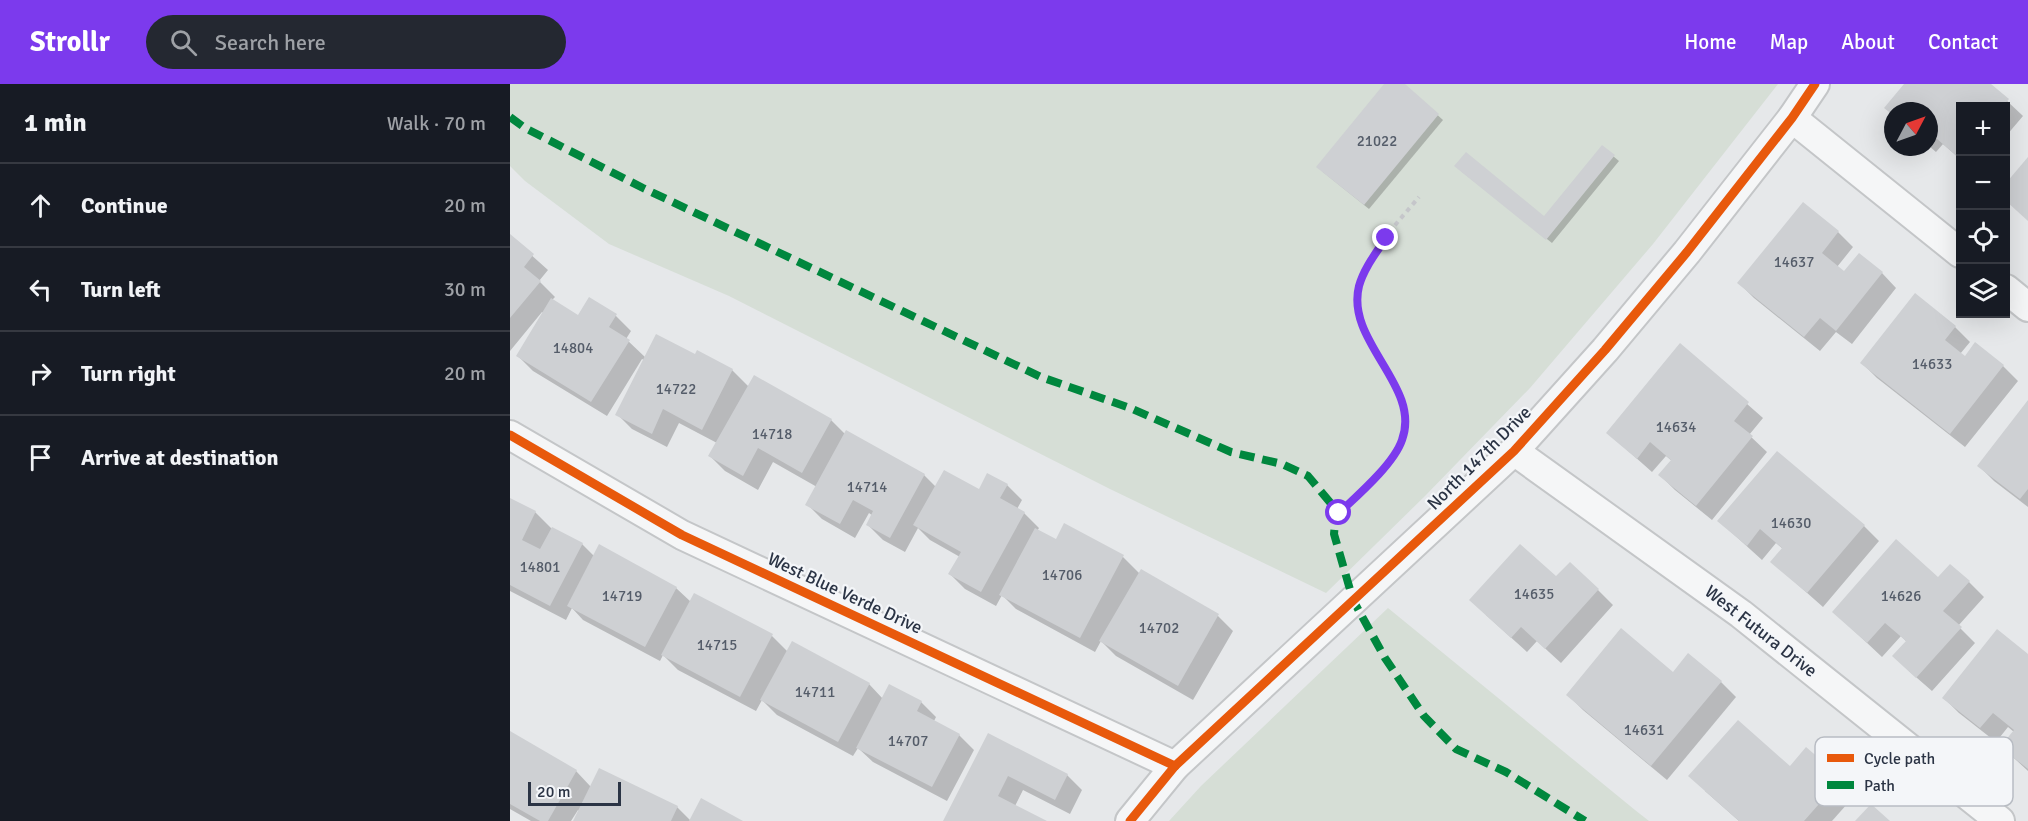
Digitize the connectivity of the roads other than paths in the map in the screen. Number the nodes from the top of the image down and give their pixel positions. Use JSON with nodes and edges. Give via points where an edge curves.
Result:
{"nodes":[{"id":1,"x":1815,"y":84,"type":"edge"},
{"id":2,"x":1792,"y":118,"type":"junction"},
{"id":3,"x":1956,"y":250,"type":"edge"},
{"id":4,"x":2010,"y":292,"type":"edge"},
{"id":5,"x":2028,"y":308,"type":"edge"},
{"id":6,"x":510,"y":435,"type":"edge"},
{"id":7,"x":1514,"y":451,"type":"junction"},
{"id":8,"x":1895,"y":737,"type":"edge"},
{"id":9,"x":1175,"y":766,"type":"junction"},
{"id":10,"x":1981,"y":806,"type":"edge"},
{"id":11,"x":1130,"y":821,"type":"edge"},
{"id":12,"x":2000,"y":821,"type":"edge"}],
"edges":[{"from":1,"to":2,"type":"street","name":"North 147th Drive"},
{"from":2,"to":3,"type":"street"},
{"from":2,"to":7,"type":"street","name":"North 147th Drive","via":[[1687,252]]},
{"from":4,"to":5,"type":"street"},
{"from":6,"to":9,"type":"street","name":"West Blue Verde Drive","via":[[681,534]]},
{"from":7,"to":8,"type":"street","name":"West Futura Drive","via":[[1741,614]]},
{"from":7,"to":9,"type":"street","name":"North 147th Drive"},
{"from":9,"to":11,"type":"street","name":"North 147th Drive"},
{"from":10,"to":12,"type":"street","name":"West Futura Drive"}]}
